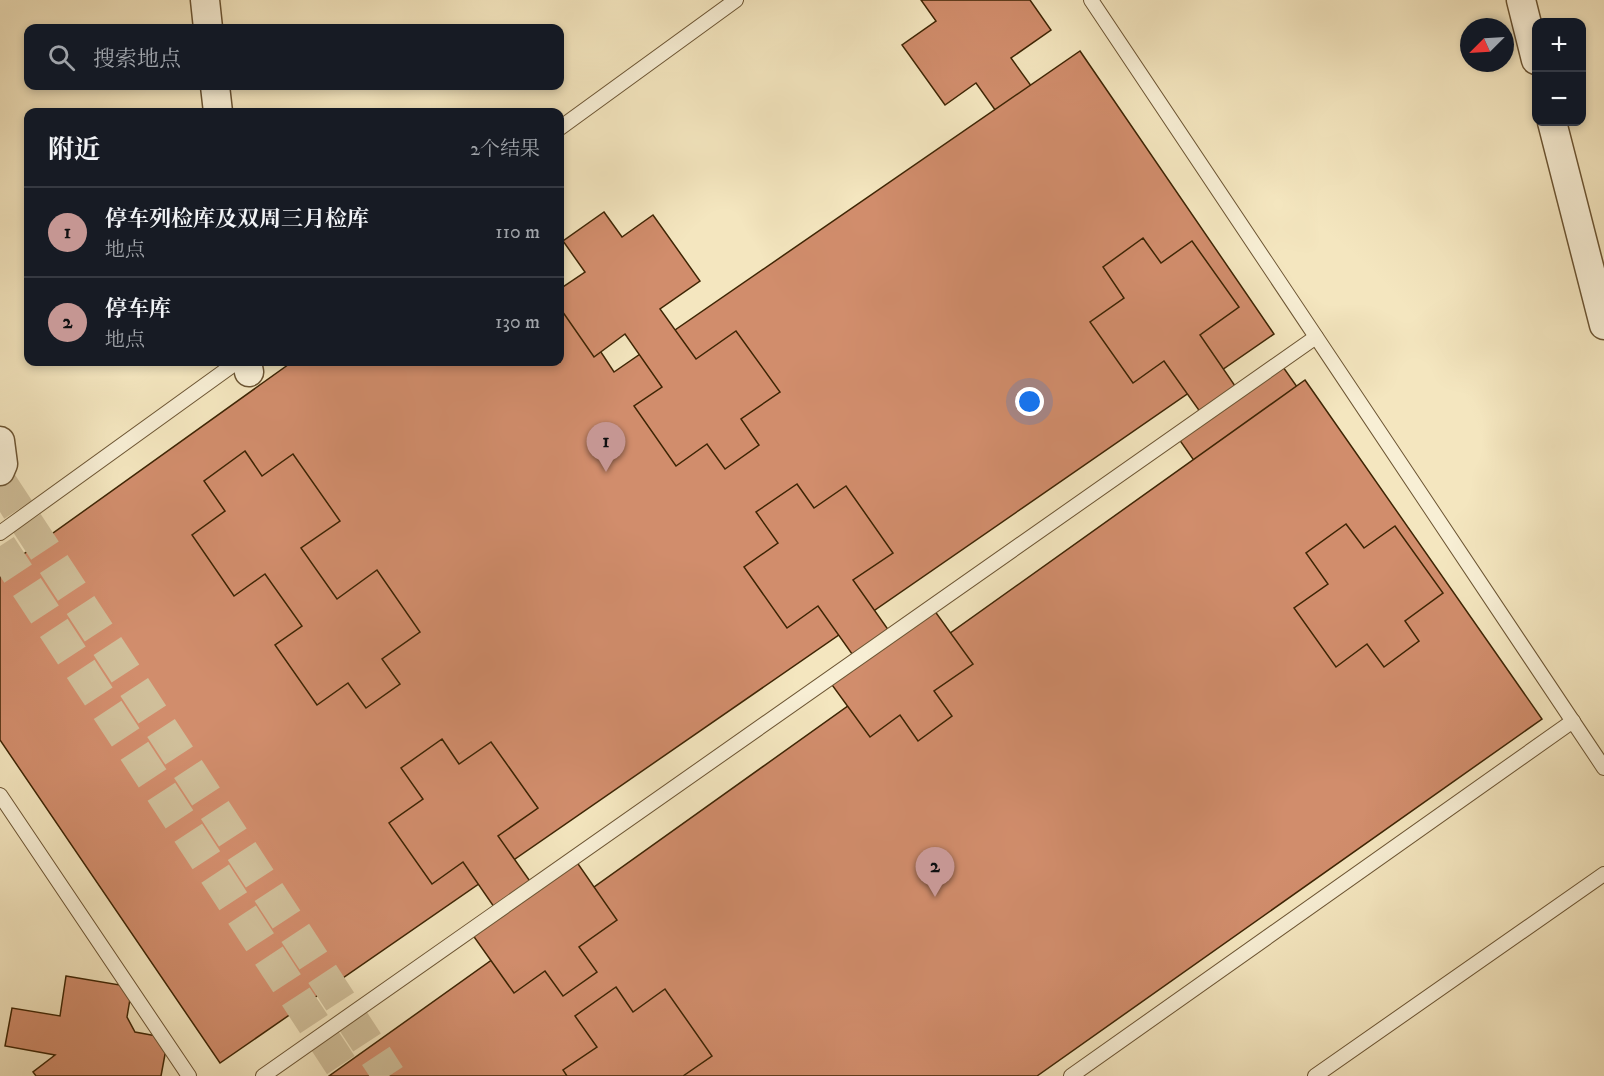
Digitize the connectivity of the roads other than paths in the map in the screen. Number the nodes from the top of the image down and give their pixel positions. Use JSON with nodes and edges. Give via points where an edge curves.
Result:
{"nodes":[{"id":1,"x":205,"y":0,"type":"edge"},
{"id":2,"x":736,"y":0,"type":"edge"},
{"id":3,"x":1092,"y":0,"type":"edge"},
{"id":4,"x":1521,"y":0,"type":"edge"},
{"id":5,"x":208,"y":24,"type":"edge"},
{"id":6,"x":1532,"y":44,"type":"edge"},
{"id":7,"x":215,"y":90,"type":"edge"},
{"id":8,"x":218,"y":108,"type":"edge"},
{"id":9,"x":564,"y":125,"type":"edge"},
{"id":10,"x":1553,"y":126,"type":"edge"},
{"id":11,"x":1604,"y":325,"type":"edge"},
{"id":12,"x":1316,"y":337,"type":"junction"},
{"id":13,"x":243,"y":366,"type":"edge"},
{"id":14,"x":0,"y":441,"type":"edge"},
{"id":15,"x":0,"y":471,"type":"edge"},
{"id":16,"x":0,"y":533,"type":"edge"},
{"id":17,"x":1573,"y":722,"type":"junction"},
{"id":18,"x":1604,"y":768,"type":"edge"},
{"id":19,"x":0,"y":795,"type":"edge"},
{"id":20,"x":1604,"y":874,"type":"edge"},
{"id":21,"x":189,"y":1076,"type":"edge"},
{"id":22,"x":263,"y":1076,"type":"edge"},
{"id":23,"x":1071,"y":1076,"type":"edge"},
{"id":24,"x":1315,"y":1076,"type":"edge"}],
"edges":[{"from":1,"to":5,"type":"street"},
{"from":2,"to":9,"type":"lane"},
{"from":3,"to":12,"type":"lane"},
{"from":4,"to":6,"type":"street"},
{"from":7,"to":8,"type":"street"},
{"from":10,"to":11,"type":"street"},
{"from":12,"to":17,"type":"lane"},
{"from":12,"to":22,"type":"lane"},
{"from":13,"to":16,"type":"lane"},
{"from":14,"to":15,"type":"street"},
{"from":17,"to":18,"type":"lane"},
{"from":17,"to":23,"type":"lane"},
{"from":19,"to":21,"type":"lane"},
{"from":20,"to":24,"type":"lane"}]}
